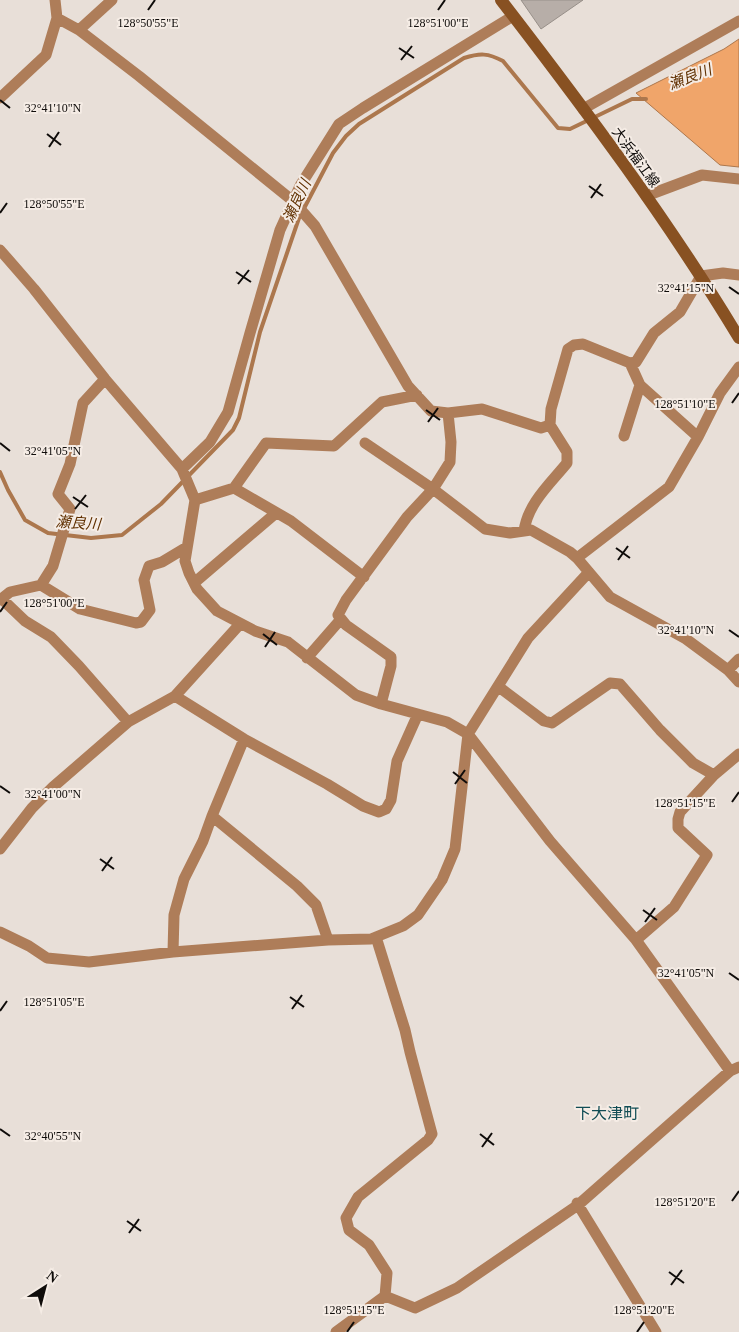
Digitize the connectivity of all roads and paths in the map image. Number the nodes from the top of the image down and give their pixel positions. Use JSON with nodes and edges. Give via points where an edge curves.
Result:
{"nodes":[{"id":1,"x":55,"y":0,"type":"edge"},
{"id":2,"x":112,"y":0,"type":"edge"},
{"id":3,"x":501,"y":0,"type":"edge"},
{"id":4,"x":513,"y":16,"type":"junction"},
{"id":5,"x":57,"y":18,"type":"junction"},
{"id":6,"x":739,"y":21,"type":"edge"},
{"id":7,"x":79,"y":30,"type":"junction"},
{"id":8,"x":0,"y":98,"type":"edge"},
{"id":9,"x":583,"y":109,"type":"junction"},
{"id":10,"x":739,"y":179,"type":"edge"},
{"id":11,"x":646,"y":196,"type":"junction"},
{"id":12,"x":294,"y":201,"type":"junction"},
{"id":13,"x":0,"y":250,"type":"edge"},
{"id":14,"x":739,"y":275,"type":"edge"},
{"id":15,"x":702,"y":276,"type":"junction"},
{"id":16,"x":739,"y":338,"type":"edge"},
{"id":17,"x":630,"y":363,"type":"junction"},
{"id":18,"x":739,"y":367,"type":"edge"},
{"id":19,"x":105,"y":378,"type":"junction"},
{"id":20,"x":640,"y":385,"type":"junction"},
{"id":21,"x":417,"y":395,"type":"junction"},
{"id":22,"x":448,"y":413,"type":"junction"},
{"id":23,"x":550,"y":425,"type":"junction"},
{"id":24,"x":624,"y":436,"type":"dead end"},
{"id":25,"x":698,"y":437,"type":"junction"},
{"id":26,"x":365,"y":443,"type":"dead end"},
{"id":27,"x":182,"y":469,"type":"junction"},
{"id":28,"x":234,"y":488,"type":"junction"},
{"id":29,"x":433,"y":489,"type":"junction"},
{"id":30,"x":195,"y":500,"type":"junction"},
{"id":31,"x":276,"y":513,"type":"junction"},
{"id":32,"x":524,"y":531,"type":"junction"},
{"id":33,"x":187,"y":547,"type":"junction"},
{"id":34,"x":577,"y":558,"type":"junction"},
{"id":35,"x":589,"y":572,"type":"junction"},
{"id":36,"x":364,"y":577,"type":"junction"},
{"id":37,"x":194,"y":583,"type":"junction"},
{"id":38,"x":41,"y":585,"type":"junction"},
{"id":39,"x":1,"y":599,"type":"edge"},
{"id":40,"x":341,"y":619,"type":"junction"},
{"id":41,"x":240,"y":624,"type":"junction"},
{"id":42,"x":307,"y":658,"type":"junction"},
{"id":43,"x":739,"y":659,"type":"edge"},
{"id":44,"x":728,"y":670,"type":"junction"},
{"id":45,"x":739,"y":682,"type":"edge"},
{"id":46,"x":498,"y":687,"type":"junction"},
{"id":47,"x":175,"y":696,"type":"junction"},
{"id":48,"x":381,"y":704,"type":"junction"},
{"id":49,"x":418,"y":714,"type":"junction"},
{"id":50,"x":128,"y":722,"type":"junction"},
{"id":51,"x":468,"y":734,"type":"junction"},
{"id":52,"x":244,"y":739,"type":"junction"},
{"id":53,"x":739,"y":754,"type":"edge"},
{"id":54,"x":714,"y":775,"type":"junction"},
{"id":55,"x":212,"y":816,"type":"junction"},
{"id":56,"x":0,"y":849,"type":"edge"},
{"id":57,"x":0,"y":932,"type":"edge"},
{"id":58,"x":376,"y":938,"type":"junction"},
{"id":59,"x":328,"y":940,"type":"junction"},
{"id":60,"x":636,"y":940,"type":"junction"},
{"id":61,"x":173,"y":952,"type":"junction"},
{"id":62,"x":735,"y":1069,"type":"edge"},
{"id":63,"x":578,"y":1204,"type":"junction"},
{"id":64,"x":385,"y":1296,"type":"junction"},
{"id":65,"x":336,"y":1332,"type":"edge"},
{"id":66,"x":656,"y":1332,"type":"edge"}],
"edges":[{"from":1,"to":5,"type":"street"},
{"from":2,"to":7,"type":"street"},
{"from":3,"to":4,"type":"main road","name":"大浜福江線"},
{"from":4,"to":9,"type":"main road","name":"大浜福江線"},
{"from":4,"to":12,"type":"street","via":[[339,124]]},
{"from":5,"to":7,"type":"street"},
{"from":5,"to":8,"type":"street","via":[[46,55]]},
{"from":6,"to":9,"type":"street"},
{"from":7,"to":12,"type":"street"},
{"from":9,"to":11,"type":"main road","name":"大浜福江線"},
{"from":10,"to":11,"type":"street","via":[[702,175]]},
{"from":11,"to":15,"type":"main road","name":"大浜福江線"},
{"from":12,"to":21,"type":"street","via":[[315,226],[408,386]]},
{"from":12,"to":27,"type":"street","via":[[280,230],[228,412],[210,442]]},
{"from":13,"to":19,"type":"street"},
{"from":14,"to":15,"type":"street"},
{"from":15,"to":16,"type":"main road","name":"大浜福江線"},
{"from":15,"to":17,"type":"street","via":[[680,312],[654,333],[636,362]]},
{"from":17,"to":20,"type":"street"},
{"from":17,"to":23,"type":"street","via":[[583,344],[574,344],[568,349],[551,409]]},
{"from":18,"to":25,"type":"street","via":[[720,393]]},
{"from":19,"to":27,"type":"street"},
{"from":19,"to":38,"type":"street","via":[[83,403],[70,464],[58,494],[70,509],[53,566]]},
{"from":20,"to":24,"type":"street"},
{"from":20,"to":25,"type":"street"},
{"from":21,"to":22,"type":"street","via":[[431,411]]},
{"from":21,"to":28,"type":"street","via":[[382,402],[334,446],[266,443]]},
{"from":22,"to":23,"type":"street","via":[[482,409],[541,428]]},
{"from":22,"to":29,"type":"street","via":[[450,462]]},
{"from":23,"to":32,"type":"street","via":[[567,452],[567,463],[535,501]]},
{"from":25,"to":34,"type":"street","via":[[669,487]]},
{"from":26,"to":29,"type":"street"},
{"from":27,"to":30,"type":"street"},
{"from":28,"to":30,"type":"street"},
{"from":28,"to":31,"type":"street"},
{"from":29,"to":32,"type":"street","via":[[485,529],[510,533]]},
{"from":29,"to":36,"type":"street","via":[[407,517]]},
{"from":30,"to":33,"type":"street"},
{"from":31,"to":36,"type":"street"},
{"from":31,"to":37,"type":"street"},
{"from":32,"to":34,"type":"street","via":[[531,530]]},
{"from":33,"to":37,"type":"street","via":[[185,561]]},
{"from":33,"to":38,"type":"street","via":[[149,566],[144,580],[150,610],[140,622],[80,610]]},
{"from":34,"to":35,"type":"street"},
{"from":35,"to":44,"type":"street","via":[[610,597],[686,639]]},
{"from":35,"to":46,"type":"street","via":[[528,638]]},
{"from":36,"to":40,"type":"street","via":[[341,608],[338,614]]},
{"from":37,"to":41,"type":"street","via":[[217,611]]},
{"from":38,"to":39,"type":"street","via":[[10,592]]},
{"from":39,"to":50,"type":"street","via":[[25,621],[51,637]]},
{"from":40,"to":42,"type":"street"},
{"from":40,"to":48,"type":"street","via":[[391,657],[389,679]]},
{"from":41,"to":42,"type":"street","via":[[288,642]]},
{"from":41,"to":47,"type":"street"},
{"from":42,"to":48,"type":"street","via":[[356,695]]},
{"from":43,"to":44,"type":"street"},
{"from":44,"to":45,"type":"street"},
{"from":46,"to":51,"type":"street"},
{"from":46,"to":54,"type":"street","via":[[552,724],[610,683],[620,684],[693,763]]},
{"from":47,"to":50,"type":"street"},
{"from":47,"to":52,"type":"street"},
{"from":48,"to":49,"type":"street"},
{"from":49,"to":51,"type":"street","via":[[447,722]]},
{"from":49,"to":52,"type":"street","via":[[397,761],[392,800],[386,809],[379,812]]},
{"from":50,"to":56,"type":"street","via":[[52,787]]},
{"from":51,"to":58,"type":"street","via":[[455,849],[442,880],[418,915]]},
{"from":51,"to":60,"type":"street","via":[[550,841]]},
{"from":52,"to":55,"type":"street"},
{"from":53,"to":54,"type":"street"},
{"from":54,"to":60,"type":"street","via":[[680,812],[678,819],[678,828],[707,855],[674,907]]},
{"from":55,"to":59,"type":"street","via":[[310,898],[316,905]]},
{"from":55,"to":61,"type":"street","via":[[184,879],[174,915]]},
{"from":57,"to":61,"type":"street","via":[[47,958],[89,962]]},
{"from":58,"to":59,"type":"street"},
{"from":58,"to":64,"type":"street","via":[[405,1030],[432,1134],[358,1197],[346,1218],[349,1230],[369,1245],[387,1273]]},
{"from":59,"to":61,"type":"street"},
{"from":60,"to":62,"type":"street"},
{"from":62,"to":63,"type":"street"},
{"from":63,"to":64,"type":"street","via":[[457,1288],[415,1308]]},
{"from":63,"to":66,"type":"street"},
{"from":64,"to":65,"type":"street"}]}
